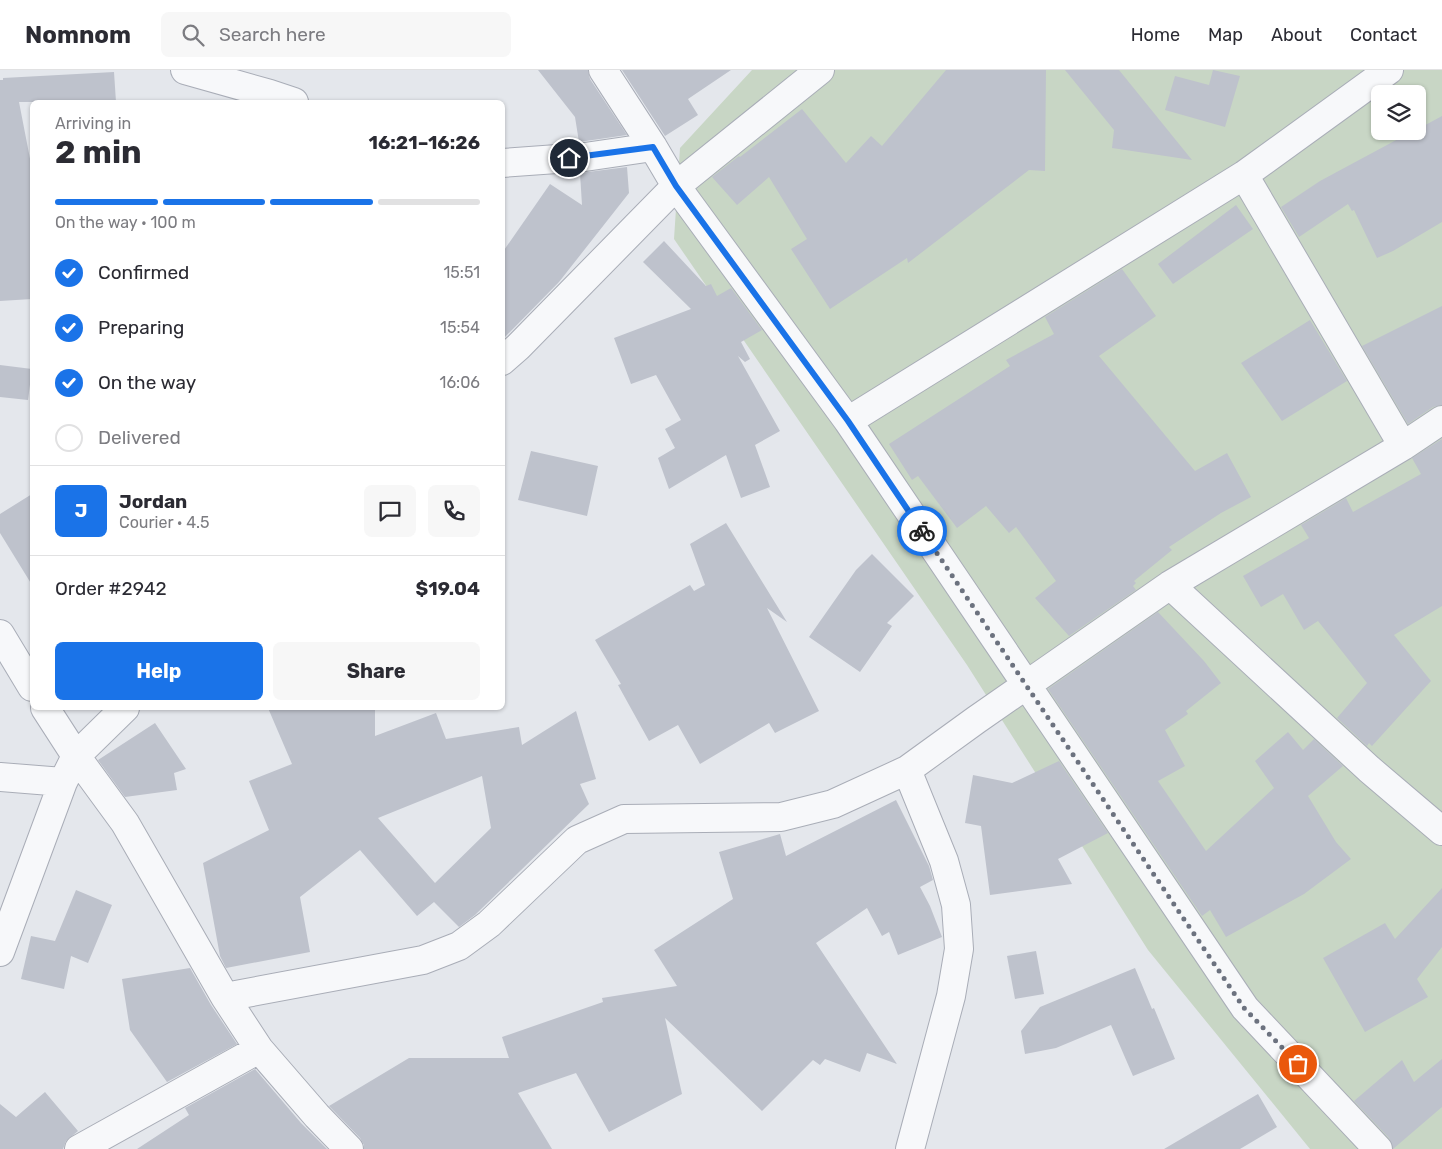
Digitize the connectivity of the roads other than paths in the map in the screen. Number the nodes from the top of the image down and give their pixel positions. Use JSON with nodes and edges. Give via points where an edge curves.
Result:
{"nodes":[{"id":1,"x":185,"y":70,"type":"edge"},
{"id":2,"x":603,"y":70,"type":"edge"},
{"id":3,"x":820,"y":70,"type":"edge"},
{"id":4,"x":1389,"y":70,"type":"edge"},
{"id":5,"x":278,"y":100,"type":"edge"},
{"id":6,"x":653,"y":147,"type":"junction"},
{"id":7,"x":505,"y":163,"type":"edge"},
{"id":8,"x":1244,"y":175,"type":"junction"},
{"id":9,"x":676,"y":186,"type":"junction"},
{"id":10,"x":505,"y":358,"type":"edge"},
{"id":11,"x":1442,"y":420,"type":"edge"},
{"id":12,"x":848,"y":421,"type":"junction"},
{"id":13,"x":1404,"y":446,"type":"junction"},
{"id":14,"x":1170,"y":586,"type":"junction"},
{"id":15,"x":0,"y":634,"type":"edge"},
{"id":16,"x":30,"y":684,"type":"edge"},
{"id":17,"x":1027,"y":686,"type":"junction"},
{"id":18,"x":46,"y":710,"type":"edge"},
{"id":19,"x":123,"y":710,"type":"edge"},
{"id":20,"x":76,"y":756,"type":"junction"},
{"id":21,"x":907,"y":770,"type":"junction"},
{"id":22,"x":0,"y":777,"type":"edge"},
{"id":23,"x":63,"y":782,"type":"junction"},
{"id":24,"x":1442,"y":830,"type":"edge"},
{"id":25,"x":0,"y":952,"type":"edge"},
{"id":26,"x":225,"y":997,"type":"junction"},
{"id":27,"x":259,"y":1049,"type":"junction"},
{"id":28,"x":79,"y":1149,"type":"edge"},
{"id":29,"x":349,"y":1149,"type":"edge"},
{"id":30,"x":910,"y":1149,"type":"edge"},
{"id":31,"x":1378,"y":1149,"type":"edge"}],
"edges":[{"from":1,"to":5,"type":"street"},
{"from":2,"to":6,"type":"street"},
{"from":3,"to":9,"type":"street"},
{"from":4,"to":8,"type":"street"},
{"from":6,"to":7,"type":"street","via":[[585,157]]},
{"from":6,"to":9,"type":"street"},
{"from":8,"to":12,"type":"street"},
{"from":8,"to":13,"type":"street"},
{"from":9,"to":10,"type":"street"},
{"from":9,"to":12,"type":"street"},
{"from":11,"to":13,"type":"street"},
{"from":12,"to":17,"type":"street"},
{"from":13,"to":14,"type":"street"},
{"from":14,"to":17,"type":"street"},
{"from":14,"to":24,"type":"street","via":[[1369,770]]},
{"from":15,"to":16,"type":"street"},
{"from":17,"to":21,"type":"street"},
{"from":17,"to":31,"type":"street","via":[[1244,1008]]},
{"from":18,"to":20,"type":"street"},
{"from":19,"to":20,"type":"street"},
{"from":20,"to":23,"type":"street"},
{"from":20,"to":26,"type":"street","via":[[125,823]]},
{"from":21,"to":26,"type":"street","via":[[833,804],[781,817],[624,819],[578,840],[488,924],[459,946],[423,960]]},
{"from":21,"to":30,"type":"street","via":[[944,861],[956,905],[959,949],[951,996]]},
{"from":22,"to":23,"type":"street"},
{"from":23,"to":25,"type":"street"},
{"from":26,"to":27,"type":"street"},
{"from":27,"to":28,"type":"street"},
{"from":27,"to":29,"type":"street"}]}
